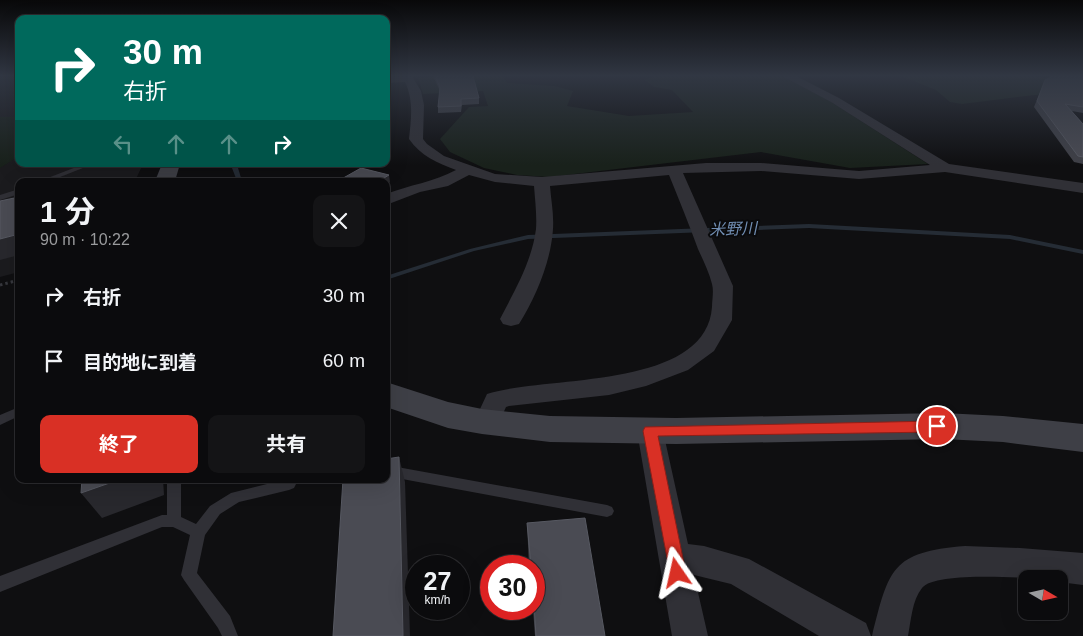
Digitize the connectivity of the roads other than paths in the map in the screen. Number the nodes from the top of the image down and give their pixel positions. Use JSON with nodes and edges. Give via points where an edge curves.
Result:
{"nodes":[{"id":1,"x":418,"y":106,"type":"edge"},
{"id":2,"x":844,"y":106,"type":"edge"},
{"id":3,"x":82,"y":167,"type":"edge"},
{"id":4,"x":945,"y":168,"type":"junction"},
{"id":5,"x":674,"y":169,"type":"junction"},
{"id":6,"x":468,"y":170,"type":"junction"},
{"id":7,"x":52,"y":178,"type":"edge"},
{"id":8,"x":542,"y":182,"type":"junction"},
{"id":9,"x":1083,"y":188,"type":"edge"},
{"id":10,"x":15,"y":194,"type":"edge"},
{"id":11,"x":0,"y":198,"type":"edge"},
{"id":12,"x":390,"y":198,"type":"edge"},
{"id":13,"x":511,"y":319,"type":"dead end"},
{"id":14,"x":390,"y":396,"type":"edge"},
{"id":15,"x":15,"y":413,"type":"edge"},
{"id":16,"x":0,"y":420,"type":"edge"},
{"id":17,"x":487,"y":422,"type":"junction"},
{"id":18,"x":650,"y":431,"type":"junction"},
{"id":19,"x":1083,"y":438,"type":"edge"},
{"id":20,"x":390,"y":471,"type":"edge"},
{"id":21,"x":174,"y":483,"type":"edge"},
{"id":22,"x":289,"y":484,"type":"dead end"},
{"id":23,"x":608,"y":510,"type":"dead end"},
{"id":24,"x":174,"y":521,"type":"junction"},
{"id":25,"x":198,"y":532,"type":"junction"},
{"id":26,"x":674,"y":557,"type":"junction"},
{"id":27,"x":1083,"y":568,"type":"edge"},
{"id":28,"x":0,"y":584,"type":"edge"},
{"id":29,"x":230,"y":636,"type":"edge"},
{"id":30,"x":690,"y":636,"type":"edge"},
{"id":31,"x":853,"y":636,"type":"edge"},
{"id":32,"x":890,"y":636,"type":"edge"}],
"edges":[{"from":1,"to":6,"type":"street","via":[[416,139],[422,147],[434,156]]},
{"from":2,"to":4,"type":"street"},
{"from":3,"to":7,"type":"lane"},
{"from":4,"to":5,"type":"street","via":[[859,175],[761,167]]},
{"from":4,"to":9,"type":"street"},
{"from":5,"to":8,"type":"street"},
{"from":5,"to":17,"type":"street","via":[[723,286],[724,309],[712,338],[686,361],[653,376],[628,383],[496,401]]},
{"from":6,"to":8,"type":"street","via":[[495,178]]},
{"from":6,"to":12,"type":"street","via":[[443,183],[416,188]]},
{"from":8,"to":13,"type":"street","via":[[542,242],[530,281]]},
{"from":10,"to":11,"type":"lane"},
{"from":14,"to":17,"type":"street","via":[[406,403]]},
{"from":15,"to":16,"type":"lane"},
{"from":17,"to":18,"type":"street","via":[[602,431]]},
{"from":18,"to":19,"type":"street","via":[[956,426]]},
{"from":18,"to":26,"type":"street"},
{"from":20,"to":23,"type":"lane"},
{"from":21,"to":24,"type":"lane"},
{"from":22,"to":25,"type":"lane","via":[[236,497],[215,510]]},
{"from":24,"to":25,"type":"lane"},
{"from":24,"to":28,"type":"lane","via":[[162,521]]},
{"from":25,"to":29,"type":"lane","via":[[189,575],[224,622]]},
{"from":26,"to":30,"type":"street"},
{"from":26,"to":31,"type":"street","via":[[738,570]]},
{"from":27,"to":32,"type":"street","via":[[961,561],[932,564],[912,573],[900,597]]}]}
